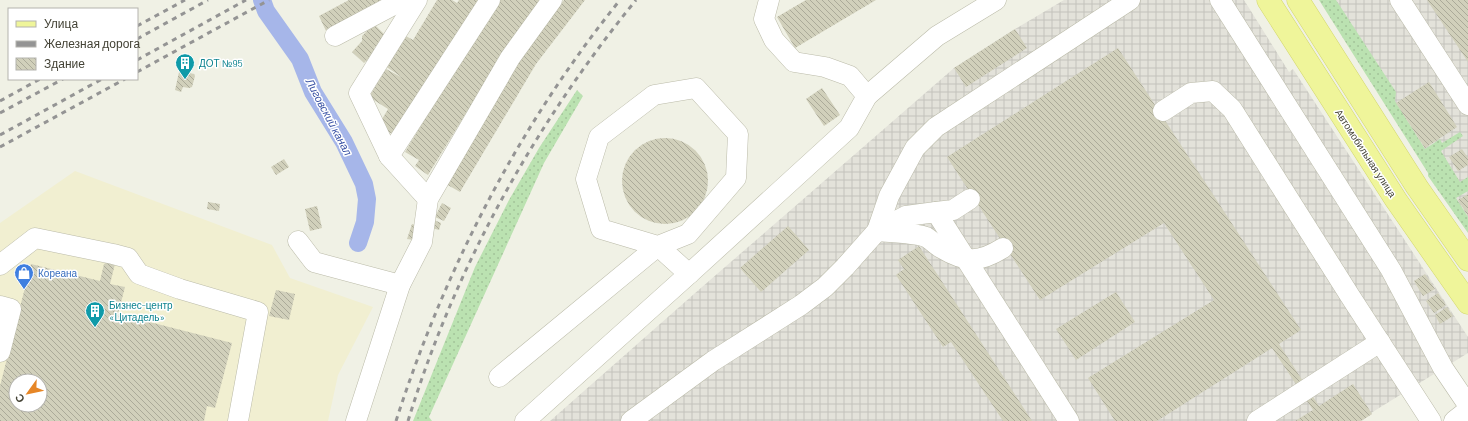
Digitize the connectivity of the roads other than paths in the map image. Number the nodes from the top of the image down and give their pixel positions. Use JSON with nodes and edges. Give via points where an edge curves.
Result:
{"nodes":[{"id":1,"x":403,"y":0,"type":"edge"},
{"id":2,"x":417,"y":0,"type":"edge"},
{"id":3,"x":490,"y":0,"type":"edge"},
{"id":4,"x":552,"y":0,"type":"edge"},
{"id":5,"x":769,"y":0,"type":"edge"},
{"id":6,"x":996,"y":0,"type":"edge"},
{"id":7,"x":1130,"y":0,"type":"edge"},
{"id":8,"x":1220,"y":0,"type":"edge"},
{"id":9,"x":1268,"y":0,"type":"edge"},
{"id":10,"x":1298,"y":0,"type":"edge"},
{"id":11,"x":1400,"y":0,"type":"edge"},
{"id":12,"x":335,"y":36,"type":"dead end"},
{"id":13,"x":867,"y":96,"type":"junction"},
{"id":14,"x":1468,"y":105,"type":"edge"},
{"id":15,"x":1163,"y":111,"type":"dead end"},
{"id":16,"x":389,"y":156,"type":"junction"},
{"id":17,"x":428,"y":199,"type":"junction"},
{"id":18,"x":970,"y":199,"type":"dead end"},
{"id":19,"x":936,"y":212,"type":"junction"},
{"id":20,"x":877,"y":230,"type":"junction"},
{"id":21,"x":298,"y":241,"type":"dead end"},
{"id":22,"x":658,"y":246,"type":"junction"},
{"id":23,"x":1003,"y":248,"type":"dead end"},
{"id":24,"x":966,"y":260,"type":"junction"},
{"id":25,"x":1468,"y":260,"type":"edge"},
{"id":26,"x":0,"y":265,"type":"edge"},
{"id":27,"x":689,"y":274,"type":"junction"},
{"id":28,"x":400,"y":285,"type":"junction"},
{"id":29,"x":1468,"y":302,"type":"edge"},
{"id":30,"x":0,"y":306,"type":"edge"},
{"id":31,"x":1380,"y":342,"type":"junction"},
{"id":32,"x":0,"y":352,"type":"edge"},
{"id":33,"x":500,"y":377,"type":"dead end"},
{"id":34,"x":1468,"y":405,"type":"edge"},
{"id":35,"x":1468,"y":410,"type":"edge"},
{"id":36,"x":238,"y":421,"type":"edge"},
{"id":37,"x":356,"y":421,"type":"edge"},
{"id":38,"x":525,"y":421,"type":"edge"},
{"id":39,"x":631,"y":421,"type":"edge"},
{"id":40,"x":1069,"y":421,"type":"edge"},
{"id":41,"x":1257,"y":421,"type":"edge"},
{"id":42,"x":1431,"y":421,"type":"edge"},
{"id":43,"x":1454,"y":421,"type":"edge"}],
"edges":[{"from":1,"to":12,"type":"lane"},
{"from":2,"to":16,"type":"lane","via":[[359,93]]},
{"from":3,"to":16,"type":"lane"},
{"from":4,"to":17,"type":"lane","via":[[510,58]]},
{"from":5,"to":13,"type":"lane","via":[[764,19],[774,40],[794,62],[825,67],[850,76]]},
{"from":6,"to":13,"type":"lane","via":[[937,36]]},
{"from":7,"to":20,"type":"lane","via":[[936,127],[915,148],[889,196]]},
{"from":8,"to":34,"type":"lane","via":[[1391,270],[1443,368]]},
{"from":9,"to":29,"type":"main road","name":"Автомобильная улица","via":[[1396,200]]},
{"from":10,"to":25,"type":"main road","via":[[1417,187]]},
{"from":11,"to":14,"type":"lane"},
{"from":13,"to":27,"type":"lane","via":[[850,128]]},
{"from":15,"to":31,"type":"lane","via":[[1191,93],[1213,91],[1232,109]]},
{"from":16,"to":17,"type":"lane"},
{"from":17,"to":28,"type":"lane","via":[[422,242]]},
{"from":18,"to":19,"type":"lane","via":[[953,210]]},
{"from":19,"to":20,"type":"lane","via":[[906,216]]},
{"from":19,"to":24,"type":"lane"},
{"from":20,"to":24,"type":"lane","via":[[925,237]]},
{"from":20,"to":39,"type":"lane","via":[[830,282],[801,306],[714,361]]},
{"from":21,"to":28,"type":"lane","via":[[314,262]]},
{"from":22,"to":22,"type":"lane","via":[[688,234],[736,178],[738,134],[696,88],[654,94],[599,137],[586,179],[602,229]]},
{"from":22,"to":27,"type":"lane"},
{"from":22,"to":33,"type":"lane"},
{"from":23,"to":24,"type":"lane","via":[[989,257]]},
{"from":24,"to":40,"type":"lane"},
{"from":26,"to":36,"type":"lane","via":[[35,238],[128,258],[139,274],[258,312]]},
{"from":27,"to":38,"type":"lane"},
{"from":28,"to":37,"type":"lane"},
{"from":30,"to":32,"type":"lane","via":[[11,309]]},
{"from":31,"to":41,"type":"lane"},
{"from":31,"to":42,"type":"lane"},
{"from":35,"to":43,"type":"lane"}]}
